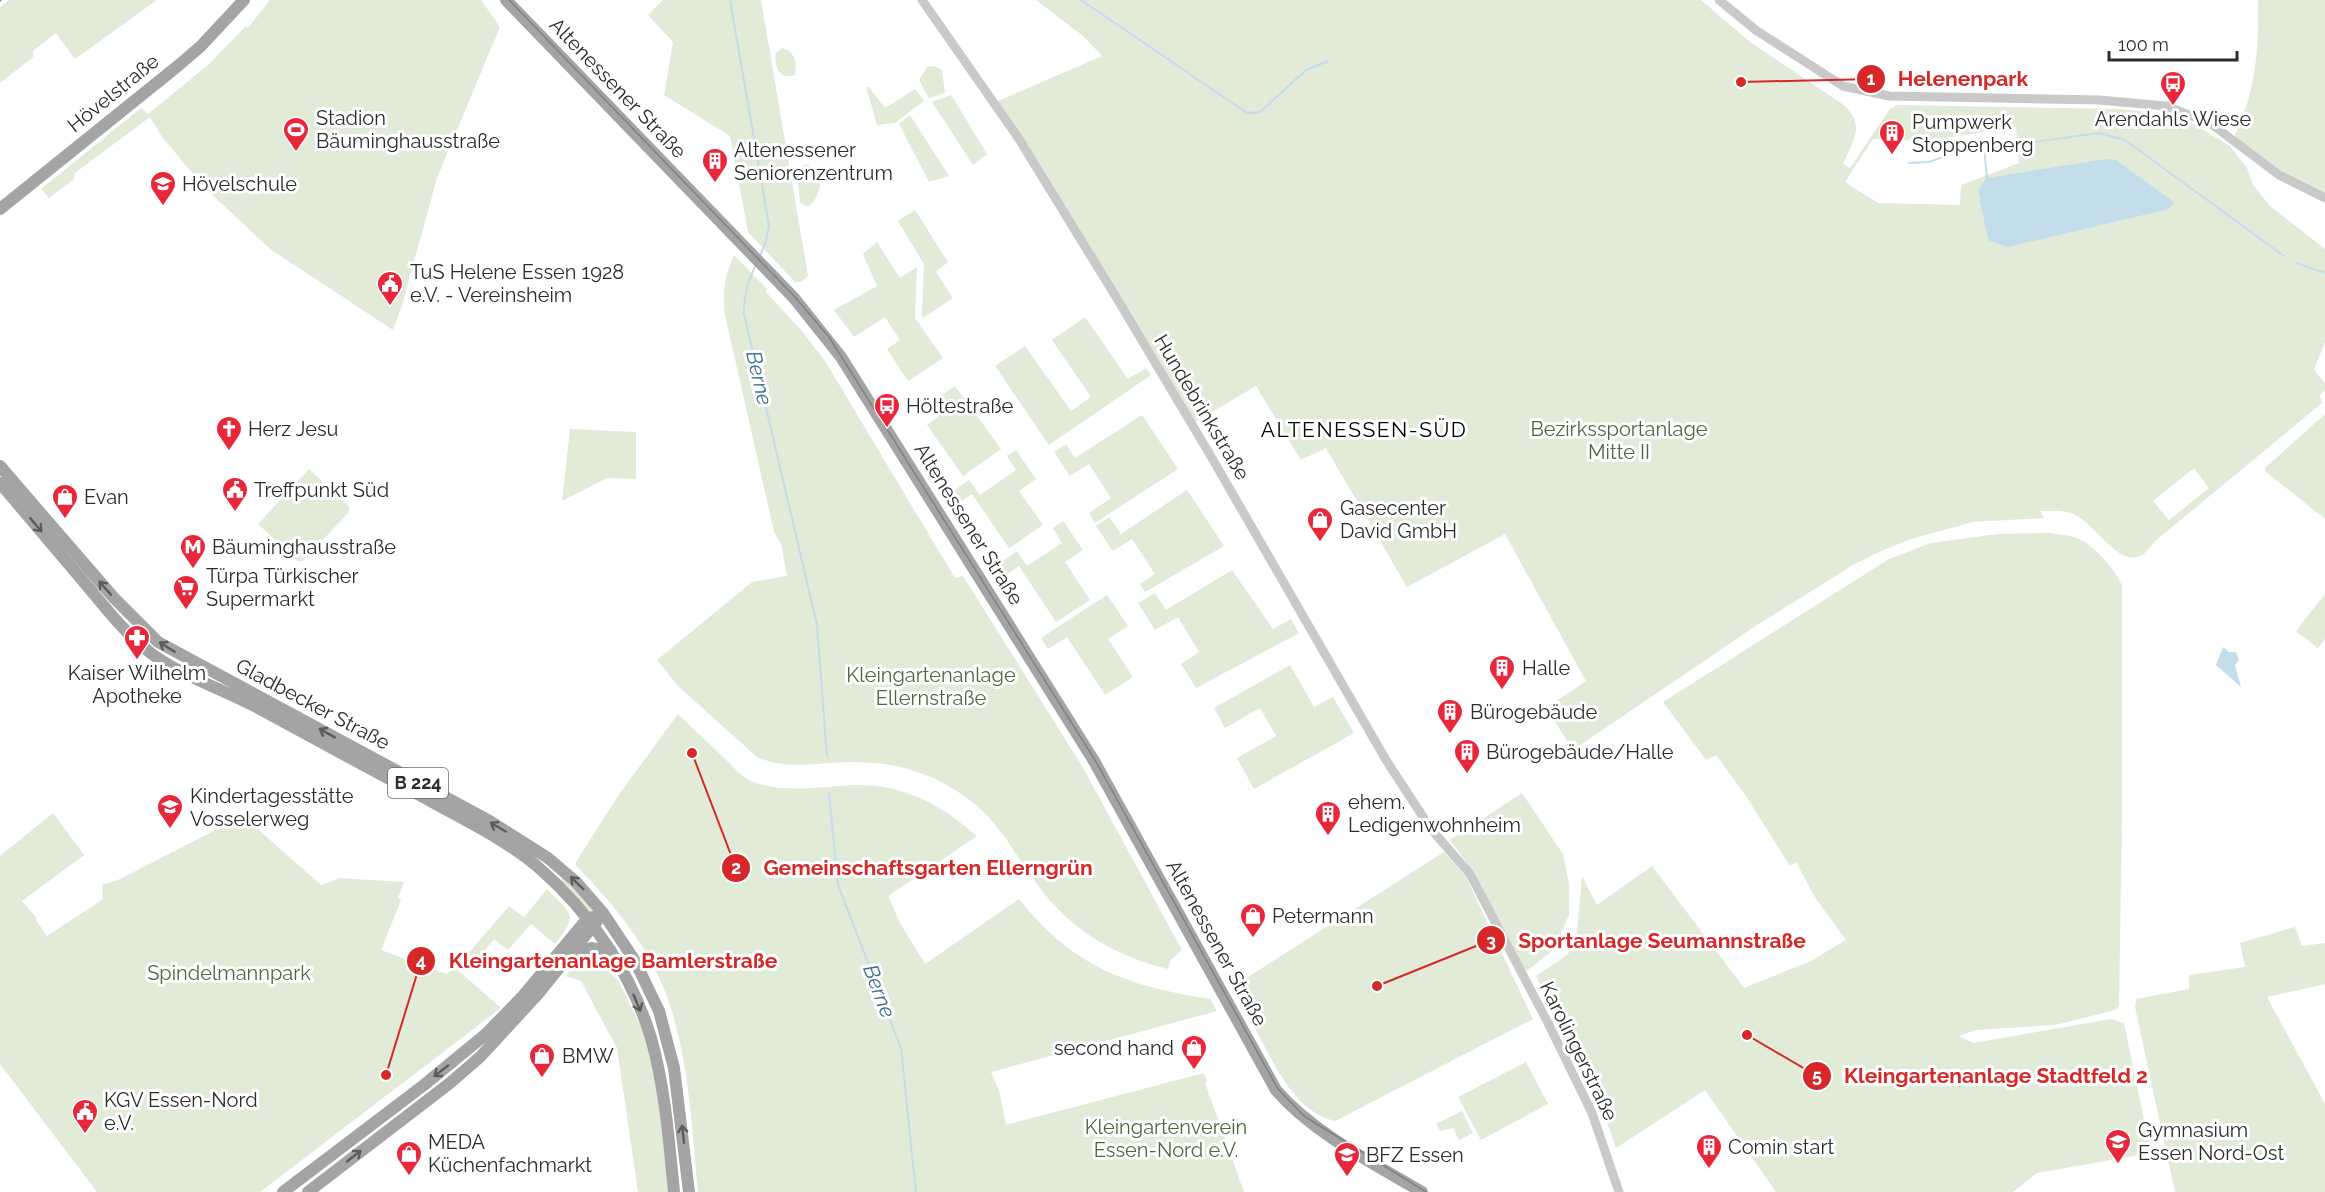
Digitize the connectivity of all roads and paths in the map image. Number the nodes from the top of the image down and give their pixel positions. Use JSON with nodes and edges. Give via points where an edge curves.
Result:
{"nodes":[{"id":1,"x":244,"y":0,"type":"edge"},
{"id":2,"x":506,"y":0,"type":"edge"},
{"id":3,"x":922,"y":0,"type":"edge"},
{"id":4,"x":1719,"y":0,"type":"edge"},
{"id":5,"x":2325,"y":198,"type":"edge"},
{"id":6,"x":0,"y":209,"type":"edge"},
{"id":7,"x":0,"y":466,"type":"edge"},
{"id":8,"x":0,"y":483,"type":"edge"},
{"id":9,"x":1439,"y":840,"type":"joint"},
{"id":10,"x":578,"y":909,"type":"junction"},
{"id":11,"x":603,"y":913,"type":"junction"},
{"id":12,"x":590,"y":923,"type":"junction"},
{"id":13,"x":577,"y":931,"type":"junction"},
{"id":14,"x":611,"y":951,"type":"junction"},
{"id":15,"x":570,"y":955,"type":"junction"},
{"id":16,"x":503,"y":1033,"type":"junction"},
{"id":17,"x":486,"y":1034,"type":"junction"},
{"id":18,"x":471,"y":1047,"type":"junction"},
{"id":19,"x":480,"y":1057,"type":"junction"},
{"id":20,"x":304,"y":1176,"type":"junction"},
{"id":21,"x":283,"y":1192,"type":"edge"},
{"id":22,"x":302,"y":1192,"type":"edge"},
{"id":23,"x":308,"y":1192,"type":"edge"},
{"id":24,"x":674,"y":1192,"type":"edge"},
{"id":25,"x":689,"y":1192,"type":"edge"},
{"id":26,"x":1422,"y":1192,"type":"edge"},
{"id":27,"x":1619,"y":1192,"type":"edge"}],
"edges":[{"from":1,"to":6,"type":"main road","name":"Hövelstraße","via":[[179,65]]},
{"from":2,"to":26,"type":"main road","name":"Altenessener Straße","via":[[814,321],[841,357],[1094,760],[1268,1076],[1289,1104],[1317,1128]]},
{"from":3,"to":9,"type":"street","name":"Hundebrinkstraße","via":[[1018,139],[1110,288],[1386,760]]},
{"from":4,"to":5,"type":"street","via":[[1757,31],[1842,86],[1889,96],[2099,100],[2166,106],[2210,123],[2279,175]]},
{"from":11,"to":7,"type":"main road","name":"Gladbecker Straße","number":"B 224","one_way":true,"via":[[576,882],[519,839],[158,642],[114,598]]},
{"from":8,"to":10,"type":"main road","name":"Gladbecker Straße","number":"B 224","one_way":true,"via":[[120,624],[150,652],[510,847],[536,866]]},
{"from":9,"to":27,"type":"street","name":"Karolingerstraße","via":[[1470,874],[1552,1032],[1596,1124]]},
{"from":10,"to":12,"type":"main road","name":"Gladbecker Straße","number":"B 224"},
{"from":10,"to":13,"type":"main road"},
{"from":11,"to":12,"type":"main road"},
{"from":25,"to":11,"type":"main road","name":"Gladbecker Straße","number":"B 224","one_way":true,"via":[[674,1068],[665,1029],[635,961]]},
{"from":12,"to":13,"type":"main road"},
{"from":12,"to":14,"type":"main road","name":"Gladbecker Straße","number":"B 224"},
{"from":12,"to":15,"type":"main road"},
{"from":13,"to":17,"type":"main road","via":[[522,998]]},
{"from":14,"to":15,"type":"main road","via":[[591,948]]},
{"from":14,"to":24,"type":"main road","name":"Gladbecker Straße","number":"B 224","one_way":true,"via":[[651,1038],[669,1135]]},
{"from":15,"to":16,"type":"main road"},
{"from":16,"to":17,"type":"main road","via":[[490,1039]]},
{"from":16,"to":19,"type":"main road"},
{"from":17,"to":18,"type":"main road"},
{"from":18,"to":19,"type":"main road"},
{"from":18,"to":20,"type":"main road","one_way":true},
{"from":23,"to":19,"type":"main road","one_way":true},
{"from":20,"to":21,"type":"main road"},
{"from":20,"to":22,"type":"main road"}]}
